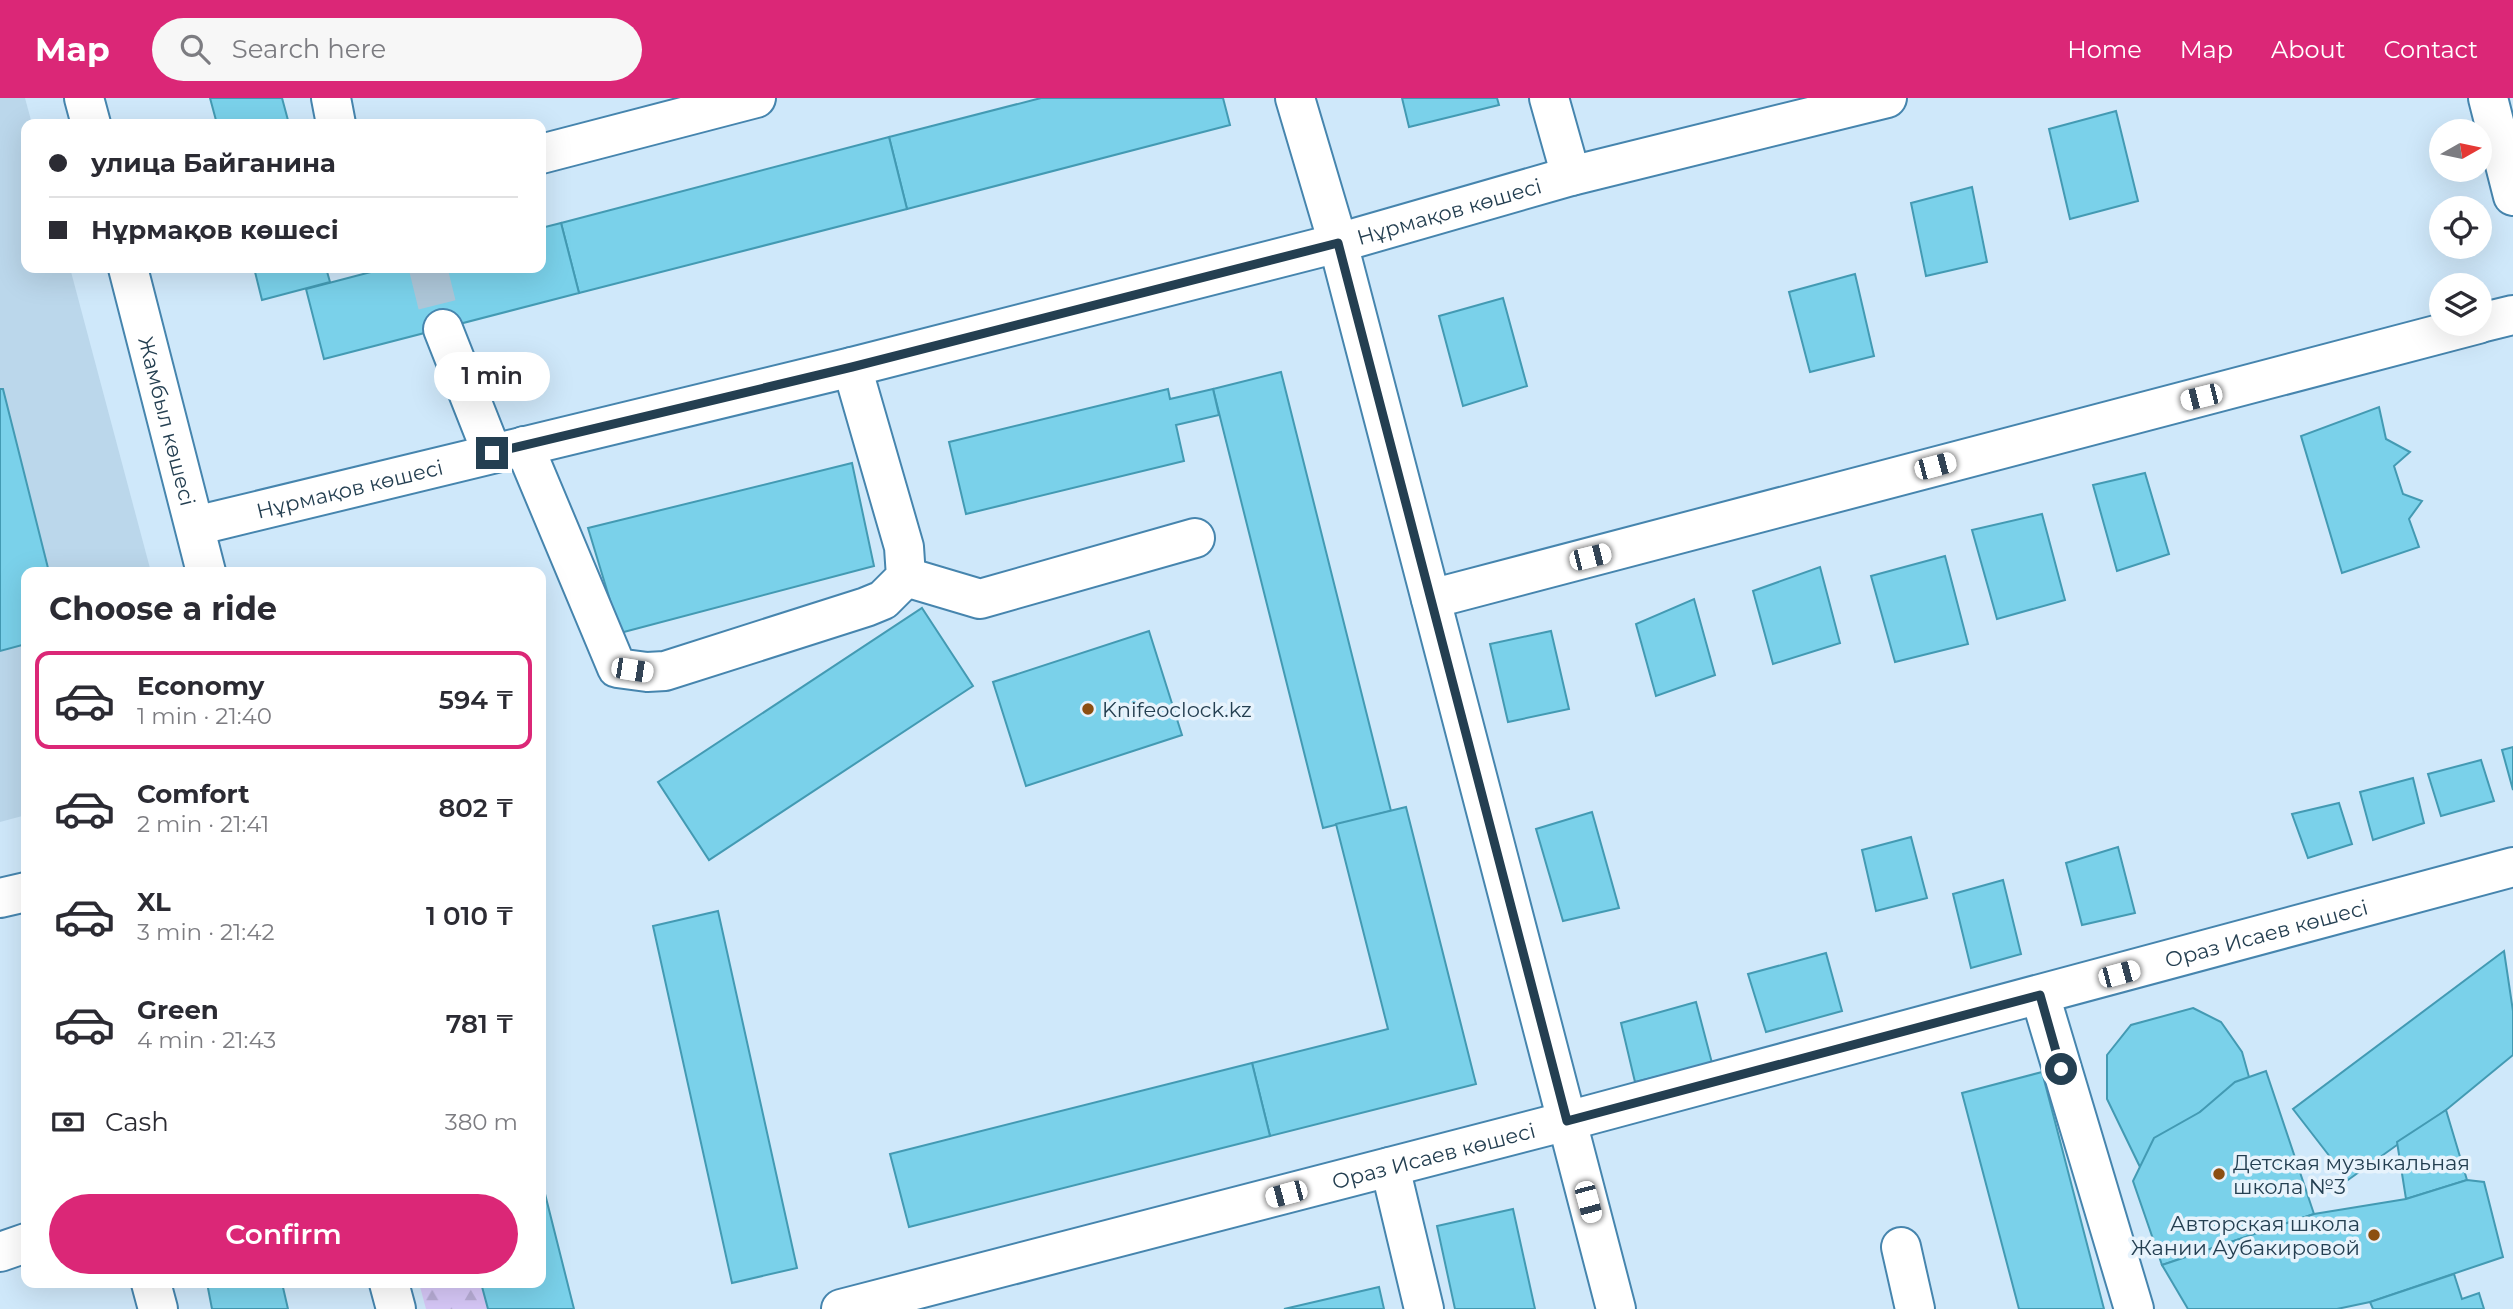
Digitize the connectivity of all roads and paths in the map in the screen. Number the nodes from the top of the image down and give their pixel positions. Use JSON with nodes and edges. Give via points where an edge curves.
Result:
{"nodes":[{"id":1,"x":84,"y":98,"type":"edge"},
{"id":2,"x":331,"y":98,"type":"edge"},
{"id":3,"x":757,"y":98,"type":"edge"},
{"id":4,"x":1295,"y":98,"type":"edge"},
{"id":5,"x":1549,"y":98,"type":"edge"},
{"id":6,"x":1887,"y":98,"type":"edge"},
{"id":7,"x":2488,"y":98,"type":"edge"},
{"id":8,"x":90,"y":119,"type":"edge"},
{"id":9,"x":335,"y":119,"type":"edge"},
{"id":10,"x":546,"y":153,"type":"edge"},
{"id":11,"x":1571,"y":176,"type":"junction"},
{"id":12,"x":2513,"y":196,"type":"edge"},
{"id":13,"x":1338,"y":243,"type":"junction"},
{"id":14,"x":129,"y":273,"type":"edge"},
{"id":15,"x":2513,"y":314,"type":"edge"},
{"id":16,"x":2492,"y":320,"type":"edge"},
{"id":17,"x":443,"y":329,"type":"tunnel mouth"},
{"id":18,"x":2433,"y":336,"type":"edge"},
{"id":19,"x":852,"y":367,"type":"junction"},
{"id":20,"x":508,"y":449,"type":"junction"},
{"id":21,"x":195,"y":526,"type":"junction"},
{"id":22,"x":1195,"y":538,"type":"dead end"},
{"id":23,"x":205,"y":567,"type":"edge"},
{"id":24,"x":906,"y":577,"type":"junction"},
{"id":25,"x":1431,"y":599,"type":"junction"},
{"id":26,"x":2513,"y":867,"type":"edge"},
{"id":27,"x":21,"y":893,"type":"edge"},
{"id":28,"x":0,"y":898,"type":"edge"},
{"id":29,"x":2040,"y":995,"type":"junction"},
{"id":30,"x":1567,"y":1121,"type":"junction"},
{"id":31,"x":1390,"y":1167,"type":"junction"},
{"id":32,"x":21,"y":1245,"type":"edge"},
{"id":33,"x":1901,"y":1247,"type":"dead end"},
{"id":34,"x":0,"y":1252,"type":"edge"},
{"id":35,"x":152,"y":1288,"type":"edge"},
{"id":36,"x":390,"y":1288,"type":"edge"},
{"id":37,"x":158,"y":1309,"type":"edge"},
{"id":38,"x":396,"y":1309,"type":"edge"},
{"id":39,"x":841,"y":1309,"type":"edge"},
{"id":40,"x":1424,"y":1309,"type":"edge"},
{"id":41,"x":1616,"y":1309,"type":"edge"},
{"id":42,"x":1915,"y":1309,"type":"edge"},
{"id":43,"x":2134,"y":1309,"type":"edge"}],
"edges":[{"from":1,"to":8,"type":"street"},
{"from":2,"to":9,"type":"street"},
{"from":3,"to":10,"type":"street"},
{"from":4,"to":13,"type":"street"},
{"from":5,"to":11,"type":"street"},
{"from":6,"to":11,"type":"street","name":"Нұрмақов көшесі"},
{"from":7,"to":12,"type":"street"},
{"from":11,"to":13,"type":"street","name":"Нұрмақов көшесі"},
{"from":13,"to":19,"type":"street","name":"Нұрмақов көшесі"},
{"from":13,"to":25,"type":"street"},
{"from":14,"to":21,"type":"street","name":"Жамбыл көшесі"},
{"from":15,"to":16,"type":"street"},
{"from":17,"to":20,"type":"street"},
{"from":18,"to":25,"type":"street"},
{"from":19,"to":20,"type":"street","name":"Нұрмақов көшесі"},
{"from":19,"to":24,"type":"street","via":[[904,547]]},
{"from":20,"to":21,"type":"street","name":"Нұрмақов көшесі"},
{"from":20,"to":24,"type":"street","via":[[617,668],[665,671],[866,607],[883,600]]},
{"from":21,"to":23,"type":"street","name":"Жамбыл көшесі"},
{"from":22,"to":24,"type":"street","via":[[980,599]]},
{"from":25,"to":30,"type":"street"},
{"from":26,"to":29,"type":"street","name":"Ораз Исаев көшесі"},
{"from":27,"to":28,"type":"street"},
{"from":29,"to":30,"type":"street","name":"Ораз Исаев көшесі"},
{"from":29,"to":43,"type":"street"},
{"from":30,"to":31,"type":"street","name":"Ораз Исаев көшесі"},
{"from":30,"to":41,"type":"street"},
{"from":31,"to":39,"type":"street","name":"Ораз Исаев көшесі"},
{"from":31,"to":40,"type":"street"},
{"from":32,"to":34,"type":"street"},
{"from":33,"to":42,"type":"street"},
{"from":35,"to":37,"type":"street"},
{"from":36,"to":38,"type":"street"}]}
